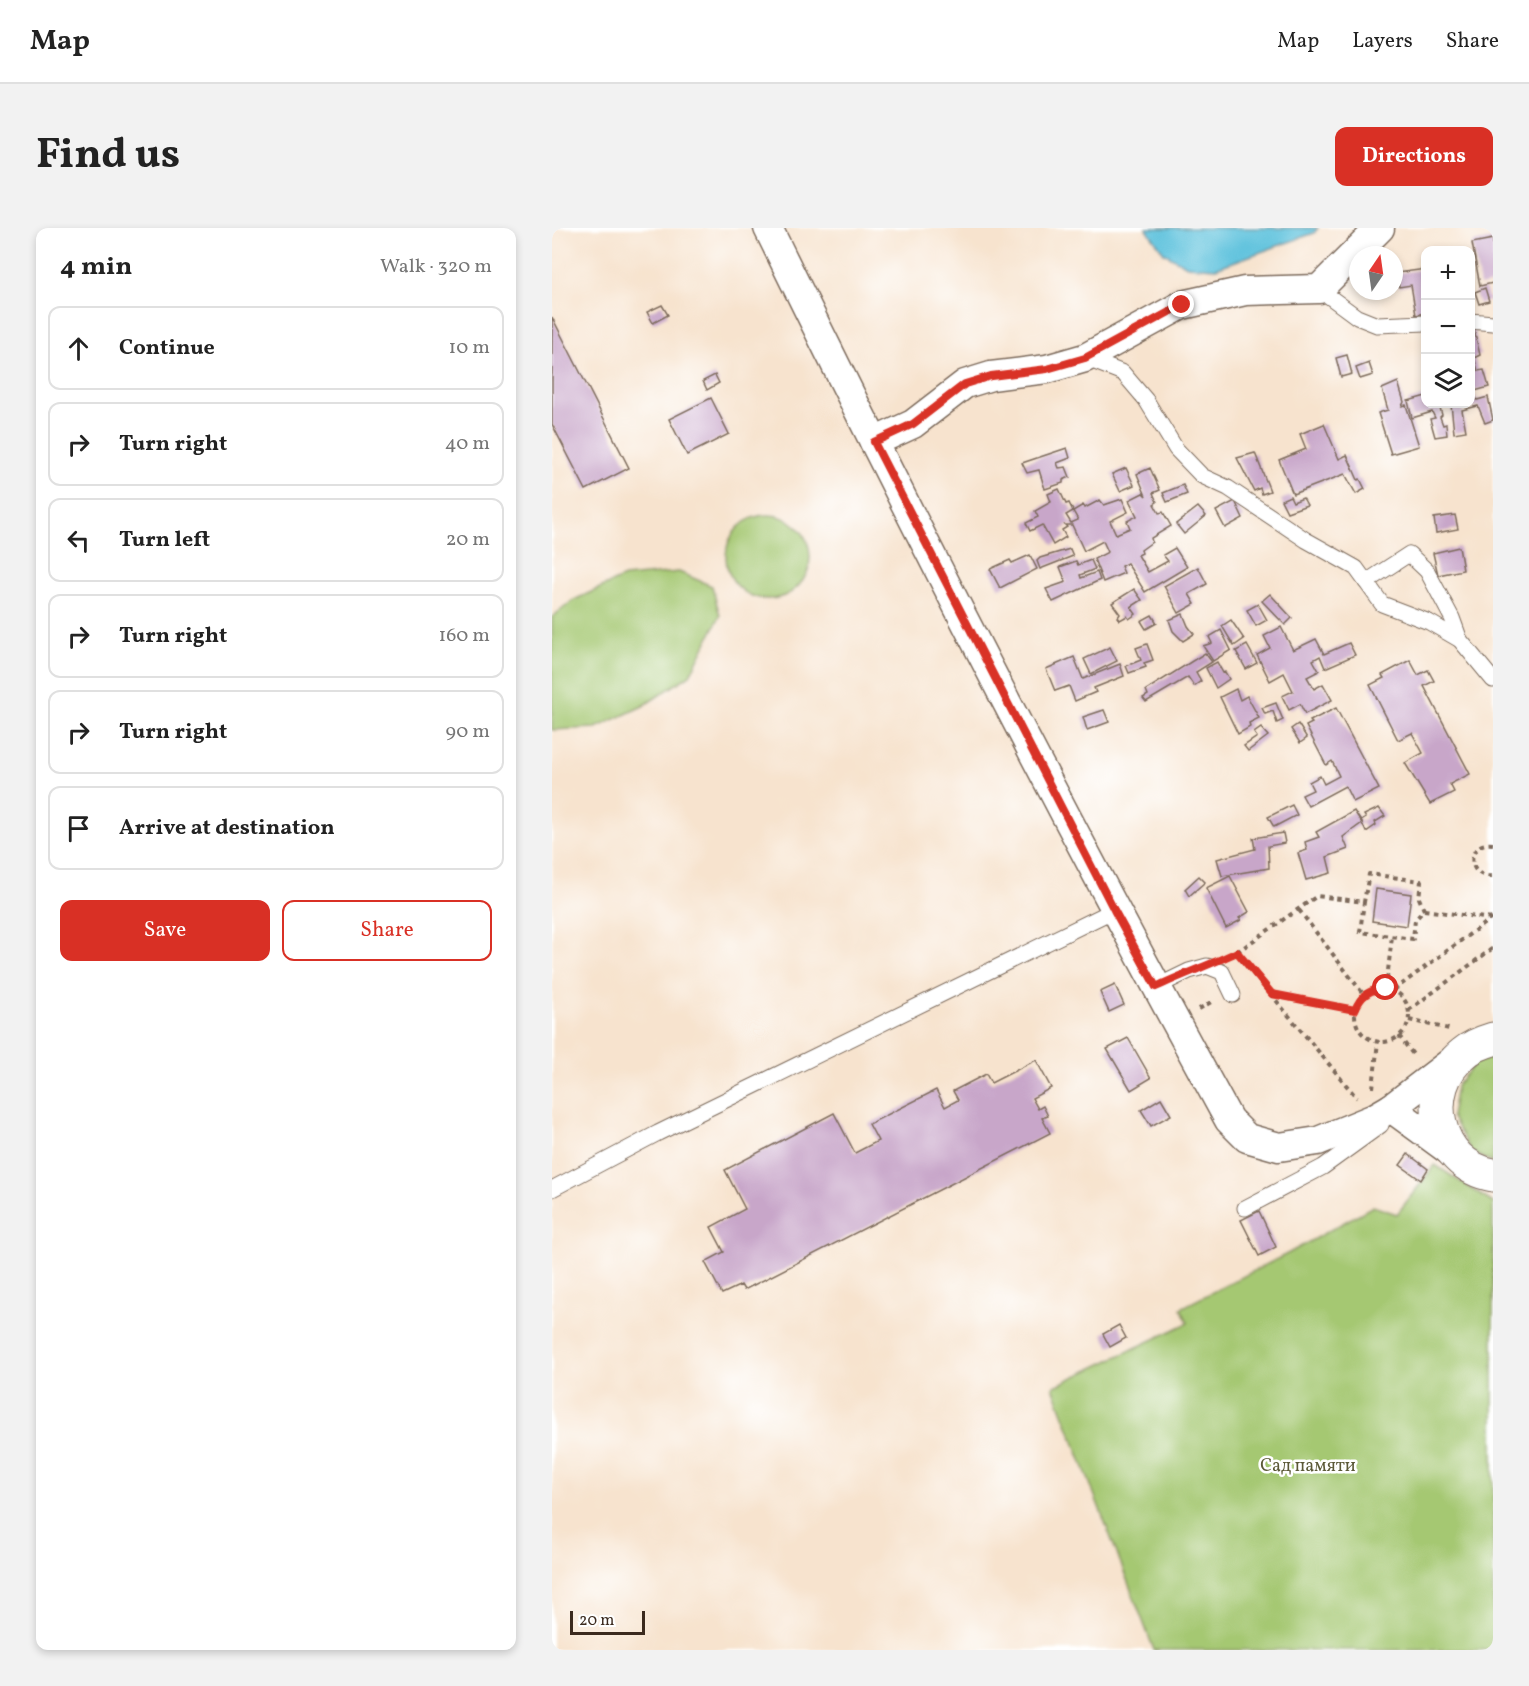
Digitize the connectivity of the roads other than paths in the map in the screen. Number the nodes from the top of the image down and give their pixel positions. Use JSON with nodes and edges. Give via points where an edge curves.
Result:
{"nodes":[{"id":1,"x":768,"y":228,"type":"edge"},
{"id":2,"x":1380,"y":228,"type":"edge"},
{"id":3,"x":1319,"y":289,"type":"junction"},
{"id":4,"x":1475,"y":321,"type":"edge"},
{"id":5,"x":1421,"y":323,"type":"edge"},
{"id":6,"x":1493,"y":323,"type":"edge"},
{"id":7,"x":1085,"y":358,"type":"junction"},
{"id":8,"x":874,"y":442,"type":"junction"},
{"id":9,"x":1366,"y":582,"type":"junction"},
{"id":10,"x":1460,"y":640,"type":"junction"},
{"id":11,"x":1493,"y":680,"type":"edge"},
{"id":12,"x":1114,"y":910,"type":"junction"},
{"id":13,"x":1156,"y":987,"type":"junction"},
{"id":14,"x":1232,"y":993,"type":"road end"},
{"id":15,"x":1493,"y":1034,"type":"edge"},
{"id":16,"x":1472,"y":1041,"type":"edge"},
{"id":17,"x":1387,"y":1105,"type":"junction"},
{"id":18,"x":1486,"y":1175,"type":"edge"},
{"id":19,"x":552,"y":1189,"type":"edge"},
{"id":20,"x":1245,"y":1208,"type":"dead end"}],
"edges":[{"from":1,"to":8,"type":"street"},
{"from":2,"to":3,"type":"street"},
{"from":3,"to":5,"type":"lane","via":[[1357,317],[1377,325]]},
{"from":3,"to":7,"type":"street","via":[[1245,291],[1182,305]]},
{"from":4,"to":6,"type":"lane"},
{"from":7,"to":8,"type":"street","via":[[965,384],[913,424]]},
{"from":7,"to":9,"type":"lane","via":[[1123,373],[1146,400],[1176,448],[1202,476],[1228,488],[1356,568]]},
{"from":8,"to":12,"type":"street"},
{"from":9,"to":10,"type":"lane","via":[[1382,604],[1429,622]]},
{"from":9,"to":10,"type":"lane","via":[[1409,554],[1427,571]]},
{"from":10,"to":11,"type":"lane"},
{"from":12,"to":13,"type":"street"},
{"from":12,"to":19,"type":"lane"},
{"from":13,"to":14,"type":"lane","via":[[1208,966],[1222,972]]},
{"from":13,"to":17,"type":"street","via":[[1228,1120],[1247,1138],[1280,1147],[1318,1141],[1372,1119]]},
{"from":15,"to":16,"type":"main road"},
{"from":16,"to":17,"type":"street"},
{"from":16,"to":18,"type":"main road","via":[[1443,1078],[1437,1111],[1447,1144],[1458,1157]]},
{"from":17,"to":18,"type":"street"},
{"from":17,"to":20,"type":"lane","via":[[1323,1167]]}]}
